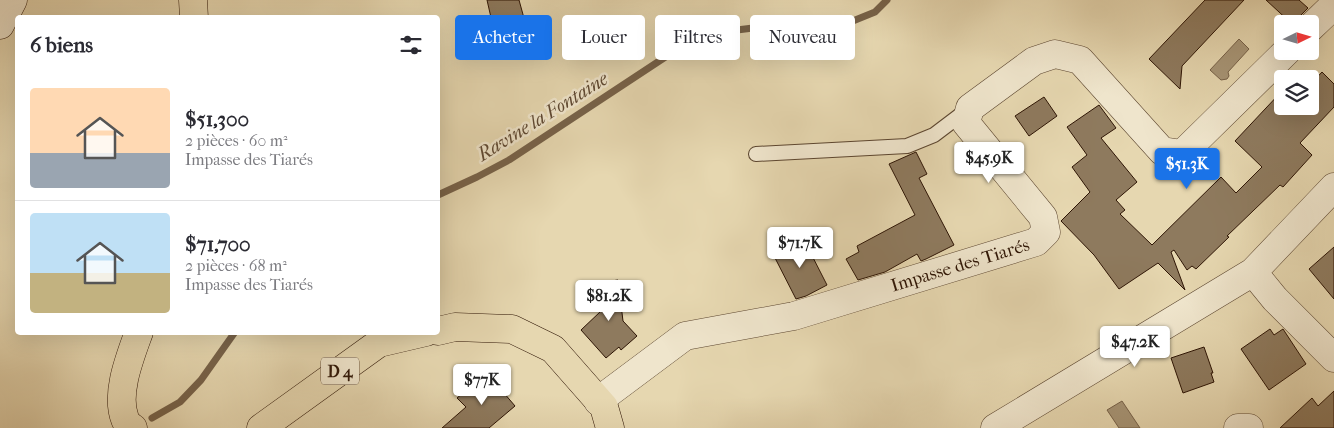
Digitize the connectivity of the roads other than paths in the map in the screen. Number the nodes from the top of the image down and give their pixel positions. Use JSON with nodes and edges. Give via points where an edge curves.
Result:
{"nodes":[{"id":1,"x":13,"y":0,"type":"edge"},
{"id":2,"x":193,"y":0,"type":"edge"},
{"id":3,"x":1334,"y":5,"type":"edge"},
{"id":4,"x":194,"y":15,"type":"edge"},
{"id":5,"x":1319,"y":19,"type":"edge"},
{"id":6,"x":0,"y":24,"type":"edge"},
{"id":7,"x":1278,"y":60,"type":"edge"},
{"id":8,"x":970,"y":108,"type":"junction"},
{"id":9,"x":756,"y":154,"type":"dead end"},
{"id":10,"x":1334,"y":187,"type":"edge"},
{"id":11,"x":1253,"y":272,"type":"junction"},
{"id":12,"x":440,"y":330,"type":"edge"},
{"id":13,"x":138,"y":335,"type":"edge"},
{"id":14,"x":413,"y":335,"type":"edge"},
{"id":15,"x":1334,"y":358,"type":"edge"},
{"id":16,"x":598,"y":401,"type":"junction"},
{"id":17,"x":133,"y":428,"type":"edge"},
{"id":18,"x":261,"y":428,"type":"edge"},
{"id":19,"x":610,"y":428,"type":"edge"},
{"id":20,"x":995,"y":428,"type":"edge"},
{"id":21,"x":1238,"y":428,"type":"edge"},
{"id":22,"x":1249,"y":428,"type":"edge"}],
"edges":[{"from":1,"to":6,"type":"street"},
{"from":2,"to":4,"type":"main road"},
{"from":3,"to":5,"type":"street"},
{"from":7,"to":8,"type":"street","via":[[1182,154],[1162,151],[1080,60],[1055,54],[1034,61]]},
{"from":8,"to":9,"type":"lane","via":[[934,135],[907,146]]},
{"from":8,"to":16,"type":"street","name":"Impasse des Tiarés","via":[[966,123],[1043,217],[1046,232],[1036,242],[794,316],[685,336]]},
{"from":10,"to":11,"type":"street"},
{"from":11,"to":15,"type":"street"},
{"from":11,"to":20,"type":"street"},
{"from":12,"to":16,"type":"main road","via":[[512,329],[553,349]]},
{"from":13,"to":17,"type":"main road","via":[[121,393],[125,420]]},
{"from":14,"to":18,"type":"main road","number":"D 4","via":[[379,343]]},
{"from":16,"to":19,"type":"main road","via":[[604,407]]},
{"from":21,"to":22,"type":"street"}]}
